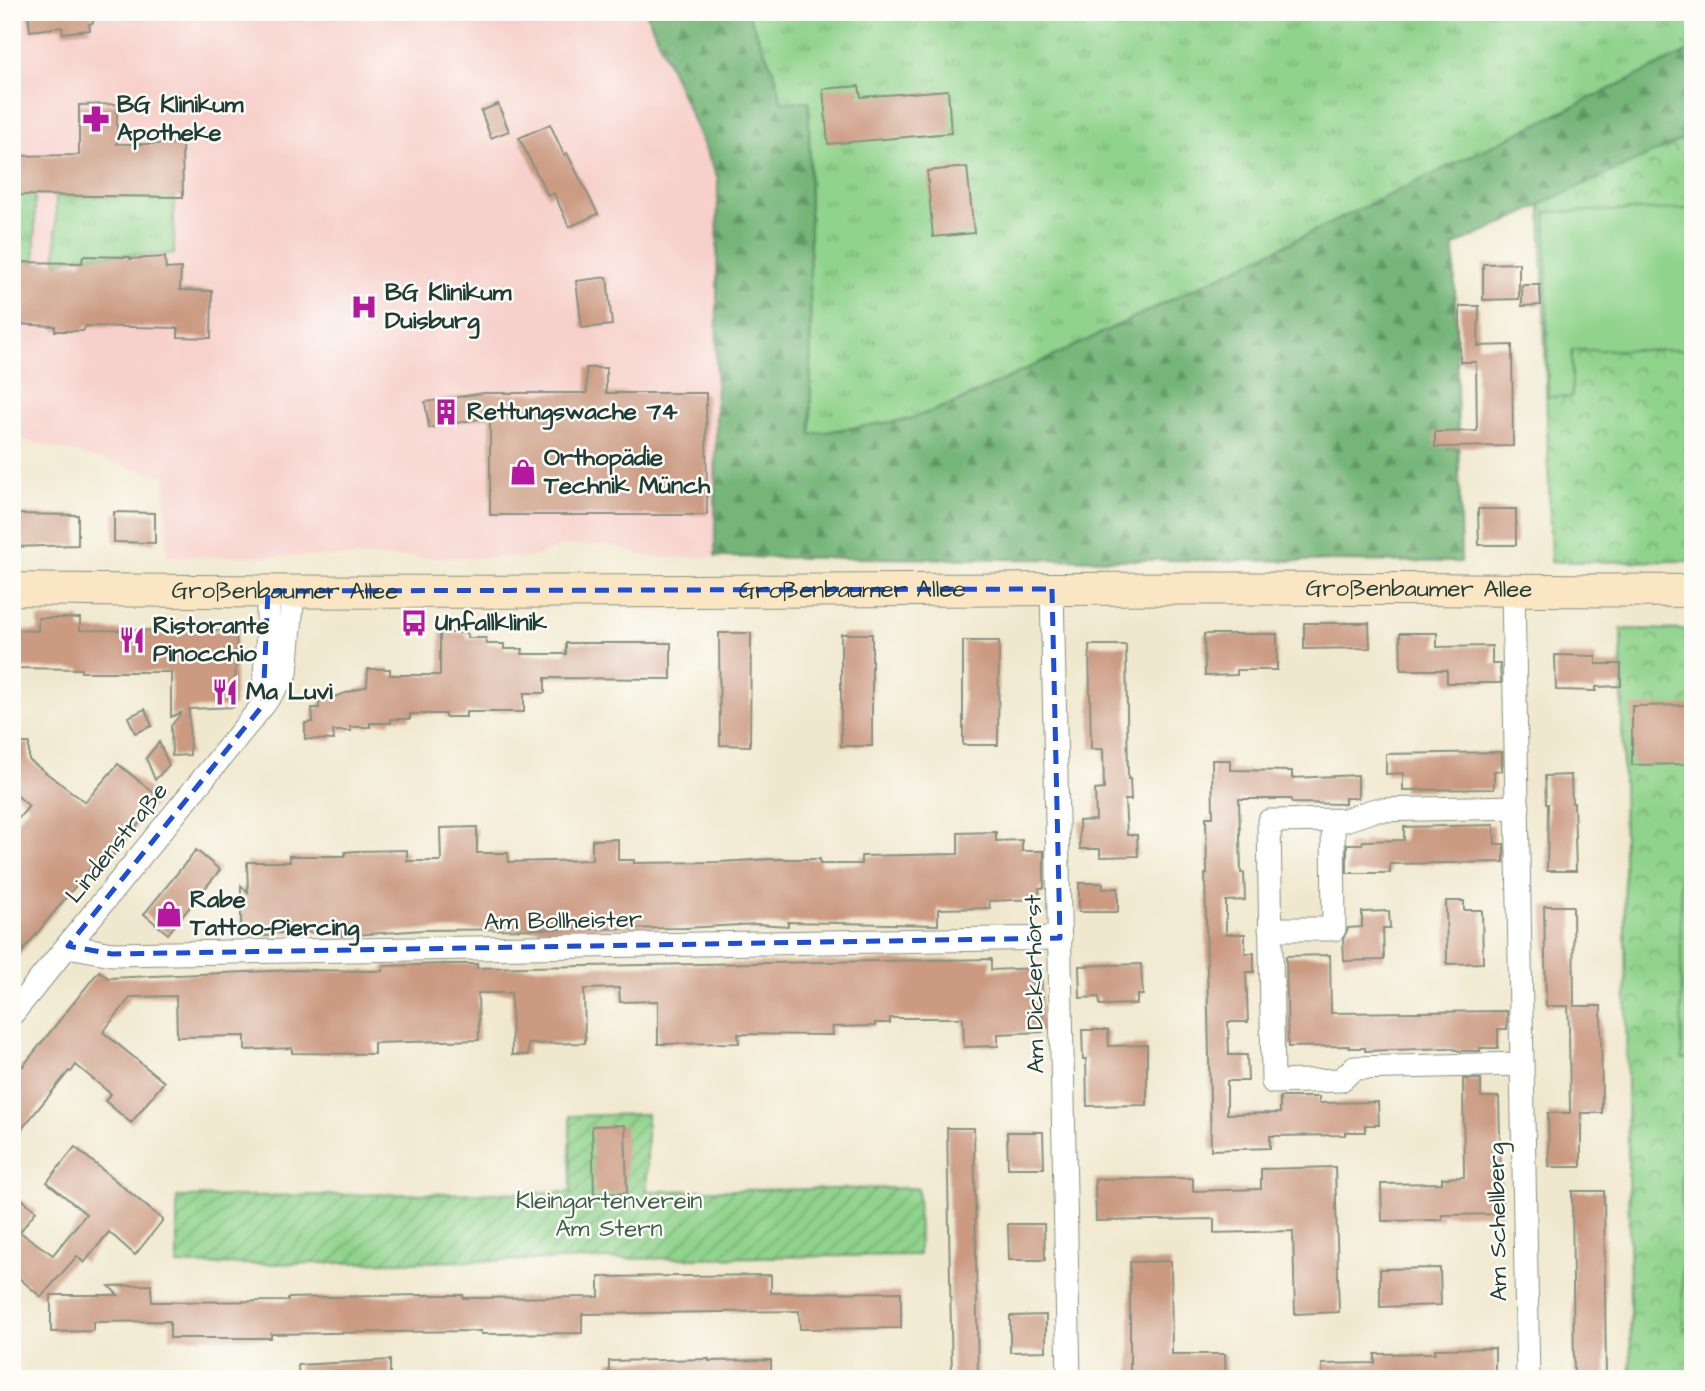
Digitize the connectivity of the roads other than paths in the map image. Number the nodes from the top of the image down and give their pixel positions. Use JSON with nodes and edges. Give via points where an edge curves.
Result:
{"nodes":[{"id":1,"x":12,"y":589,"type":"edge"},
{"id":2,"x":1052,"y":589,"type":"junction"},
{"id":3,"x":1513,"y":591,"type":"junction"},
{"id":4,"x":1693,"y":591,"type":"edge"},
{"id":5,"x":281,"y":592,"type":"junction"},
{"id":6,"x":1518,"y":807,"type":"junction"},
{"id":7,"x":1333,"y":821,"type":"junction"},
{"id":8,"x":1270,"y":929,"type":"junction"},
{"id":9,"x":1060,"y":939,"type":"junction"},
{"id":10,"x":68,"y":946,"type":"junction"},
{"id":11,"x":12,"y":1014,"type":"edge"},
{"id":12,"x":1522,"y":1064,"type":"junction"},
{"id":13,"x":1069,"y":1379,"type":"edge"},
{"id":14,"x":1528,"y":1379,"type":"edge"}],
"edges":[{"from":1,"to":5,"type":"main road","name":"Großenbaumer Allee"},
{"from":2,"to":3,"type":"main road","name":"Großenbaumer Allee"},
{"from":2,"to":5,"type":"main road","name":"Großenbaumer Allee"},
{"from":2,"to":9,"type":"street","name":"Am Dickerhorst"},
{"from":3,"to":4,"type":"main road","name":"Großenbaumer Allee"},
{"from":3,"to":6,"type":"street","name":"Am Schellberg"},
{"from":5,"to":10,"type":"street","name":"Lindenstraße","via":[[268,632],[263,705]]},
{"from":6,"to":7,"type":"street","via":[[1375,810]]},
{"from":6,"to":12,"type":"street","name":"Am Schellberg"},
{"from":7,"to":8,"type":"street","via":[[1269,821]]},
{"from":7,"to":8,"type":"street","via":[[1334,929]]},
{"from":8,"to":12,"type":"street","via":[[1273,1082],[1341,1080],[1354,1068]]},
{"from":9,"to":10,"type":"street","name":"Am Bollheister","via":[[112,954]]},
{"from":9,"to":13,"type":"street","name":"Am Dickerhorst"},
{"from":10,"to":11,"type":"street","name":"Lindenstraße"},
{"from":12,"to":14,"type":"street","name":"Am Schellberg"}]}
